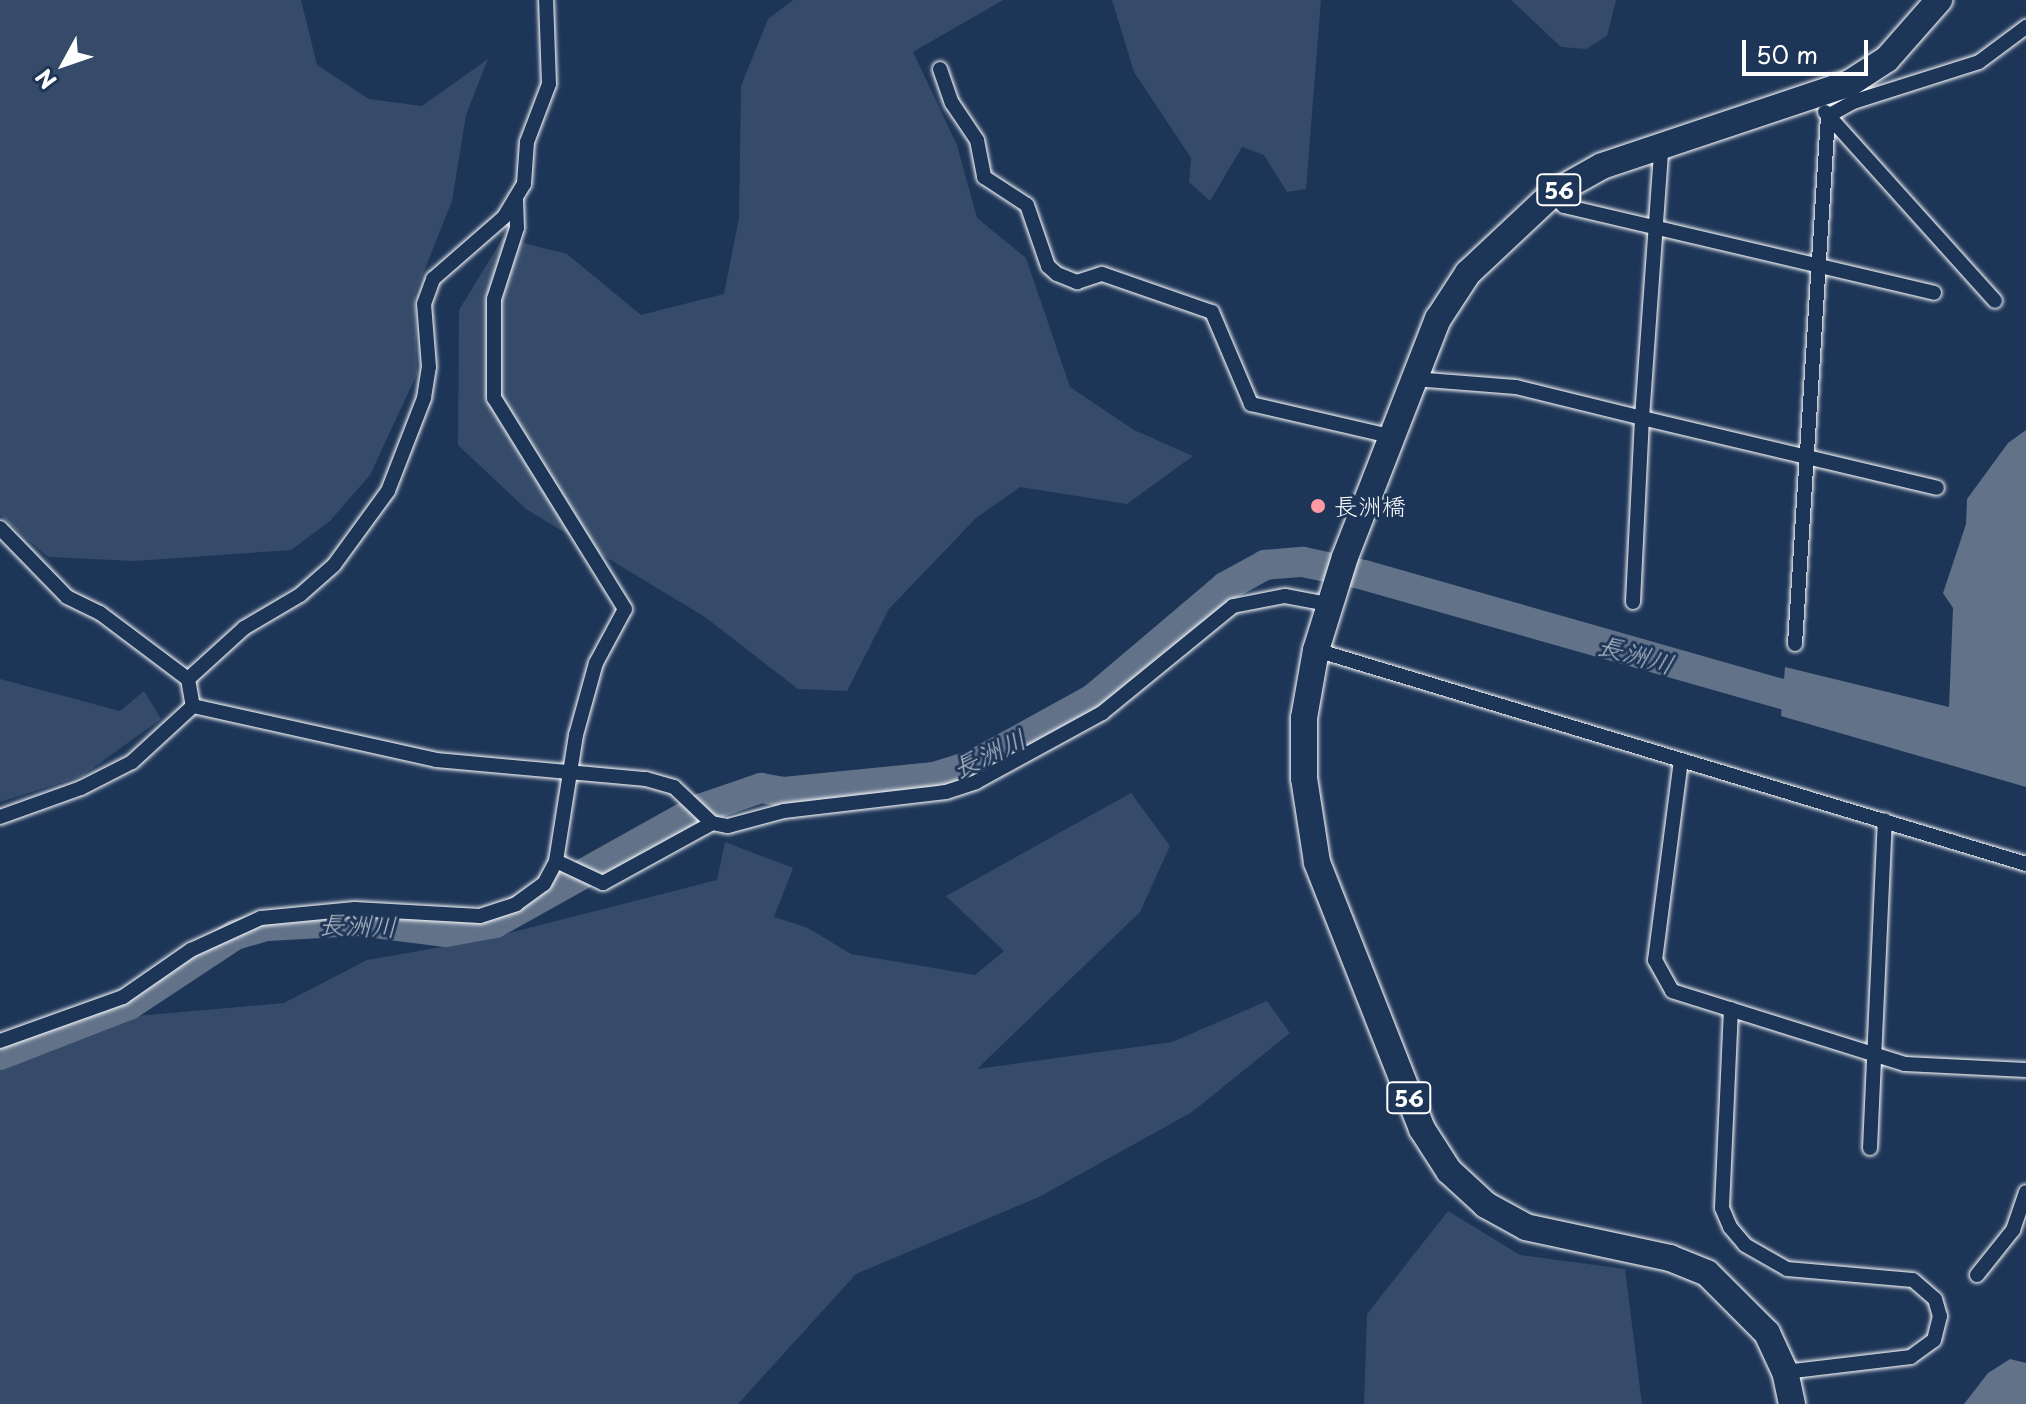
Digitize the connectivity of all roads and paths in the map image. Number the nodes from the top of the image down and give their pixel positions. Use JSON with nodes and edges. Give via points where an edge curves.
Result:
{"nodes":[{"id":1,"x":546,"y":0,"type":"edge"},
{"id":2,"x":1939,"y":0,"type":"edge"},
{"id":3,"x":2026,"y":27,"type":"edge"},
{"id":4,"x":1887,"y":59,"type":"junction"},
{"id":5,"x":940,"y":69,"type":"dead end"},
{"id":6,"x":1901,"y":87,"type":"junction"},
{"id":7,"x":1822,"y":105,"type":"junction"},
{"id":8,"x":1655,"y":146,"type":"junction"},
{"id":9,"x":1552,"y":194,"type":"junction"},
{"id":10,"x":516,"y":199,"type":"junction"},
{"id":11,"x":1656,"y":225,"type":"junction"},
{"id":12,"x":1819,"y":265,"type":"junction"},
{"id":13,"x":1934,"y":293,"type":"dead end"},
{"id":14,"x":1995,"y":301,"type":"dead end"},
{"id":15,"x":1414,"y":379,"type":"junction"},
{"id":16,"x":1642,"y":418,"type":"junction"},
{"id":17,"x":1390,"y":436,"type":"junction"},
{"id":18,"x":1807,"y":458,"type":"junction"},
{"id":19,"x":1937,"y":488,"type":"dead end"},
{"id":20,"x":0,"y":528,"type":"edge"},
{"id":21,"x":1330,"y":598,"type":"junction"},
{"id":22,"x":1633,"y":602,"type":"dead end"},
{"id":23,"x":1795,"y":644,"type":"dead end"},
{"id":24,"x":1316,"y":650,"type":"junction"},
{"id":25,"x":188,"y":679,"type":"junction"},
{"id":26,"x":193,"y":706,"type":"junction"},
{"id":27,"x":1681,"y":760,"type":"junction"},
{"id":28,"x":572,"y":770,"type":"junction"},
{"id":29,"x":0,"y":817,"type":"edge"},
{"id":30,"x":1885,"y":820,"type":"junction"},
{"id":31,"x":712,"y":823,"type":"junction"},
{"id":32,"x":556,"y":861,"type":"junction"},
{"id":33,"x":2026,"y":864,"type":"edge"},
{"id":34,"x":1731,"y":1009,"type":"junction"},
{"id":35,"x":0,"y":1041,"type":"edge"},
{"id":36,"x":1874,"y":1056,"type":"junction"},
{"id":37,"x":2026,"y":1070,"type":"edge"},
{"id":38,"x":1870,"y":1148,"type":"dead end"},
{"id":39,"x":2026,"y":1192,"type":"edge"},
{"id":40,"x":1977,"y":1275,"type":"dead end"},
{"id":41,"x":1785,"y":1372,"type":"junction"},
{"id":42,"x":1792,"y":1404,"type":"edge"}],
"edges":[{"from":1,"to":10,"type":"street","via":[[549,84]]},
{"from":2,"to":4,"type":"highway","number":"56"},
{"from":3,"to":6,"type":"street","via":[[1979,62]]},
{"from":4,"to":6,"type":"street"},
{"from":4,"to":7,"type":"highway","number":"56"},
{"from":5,"to":17,"type":"street","via":[[952,103],[977,140],[984,177],[1034,214],[1048,266],[1057,274],[1077,282],[1102,274],[1212,312],[1251,404]]},
{"from":6,"to":7,"type":"street"},
{"from":7,"to":8,"type":"highway","number":"56"},
{"from":7,"to":12,"type":"street"},
{"from":7,"to":14,"type":"street"},
{"from":8,"to":9,"type":"highway","number":"56"},
{"from":8,"to":11,"type":"street","via":[[1661,155]]},
{"from":9,"to":11,"type":"street","via":[[1564,206]]},
{"from":9,"to":15,"type":"highway","number":"56","via":[[1468,273],[1438,319]]},
{"from":10,"to":25,"type":"street","via":[[433,279],[424,304],[429,367],[424,398],[369,521],[300,595],[244,628]]},
{"from":10,"to":28,"type":"street","via":[[517,228],[494,299],[494,398],[625,609],[596,663]]},
{"from":11,"to":12,"type":"street"},
{"from":11,"to":16,"type":"street"},
{"from":12,"to":13,"type":"street"},
{"from":12,"to":18,"type":"street"},
{"from":15,"to":16,"type":"street","via":[[1516,387]]},
{"from":15,"to":17,"type":"highway","number":"56"},
{"from":16,"to":18,"type":"street"},
{"from":16,"to":22,"type":"street"},
{"from":17,"to":21,"type":"highway","number":"56"},
{"from":18,"to":19,"type":"street"},
{"from":18,"to":23,"type":"street"},
{"from":20,"to":25,"type":"street","via":[[67,597],[100,613]]},
{"from":21,"to":24,"type":"highway","number":"56"},
{"from":21,"to":31,"type":"street","via":[[1285,596],[1233,606],[1102,713],[976,782],[946,792],[784,811],[728,826]]},
{"from":24,"to":27,"type":"street"},
{"from":24,"to":41,"type":"highway","number":"56","via":[[1304,748],[1317,862],[1422,1129],[1458,1179],[1486,1205],[1526,1227],[1670,1258],[1707,1273],[1741,1300]]},
{"from":25,"to":26,"type":"street"},
{"from":26,"to":28,"type":"street","via":[[436,760]]},
{"from":26,"to":29,"type":"street","via":[[132,762],[81,788]]},
{"from":27,"to":30,"type":"street"},
{"from":27,"to":34,"type":"street","via":[[1655,960],[1672,991]]},
{"from":28,"to":31,"type":"street","via":[[674,787]]},
{"from":28,"to":32,"type":"street"},
{"from":30,"to":33,"type":"street"},
{"from":30,"to":36,"type":"street"},
{"from":31,"to":32,"type":"street","via":[[603,883]]},
{"from":32,"to":35,"type":"street","via":[[544,884],[516,904],[480,916],[355,909],[261,918],[229,928],[123,997]]},
{"from":34,"to":36,"type":"street"},
{"from":34,"to":41,"type":"street","via":[[1722,1208],[1730,1227],[1745,1245],[1787,1269],[1913,1280],[1926,1286],[1940,1316],[1934,1340],[1911,1357]]},
{"from":36,"to":37,"type":"street","via":[[1905,1064]]},
{"from":36,"to":38,"type":"street"},
{"from":39,"to":40,"type":"street","via":[[2013,1230]]},
{"from":41,"to":42,"type":"highway","number":"56"}]}
